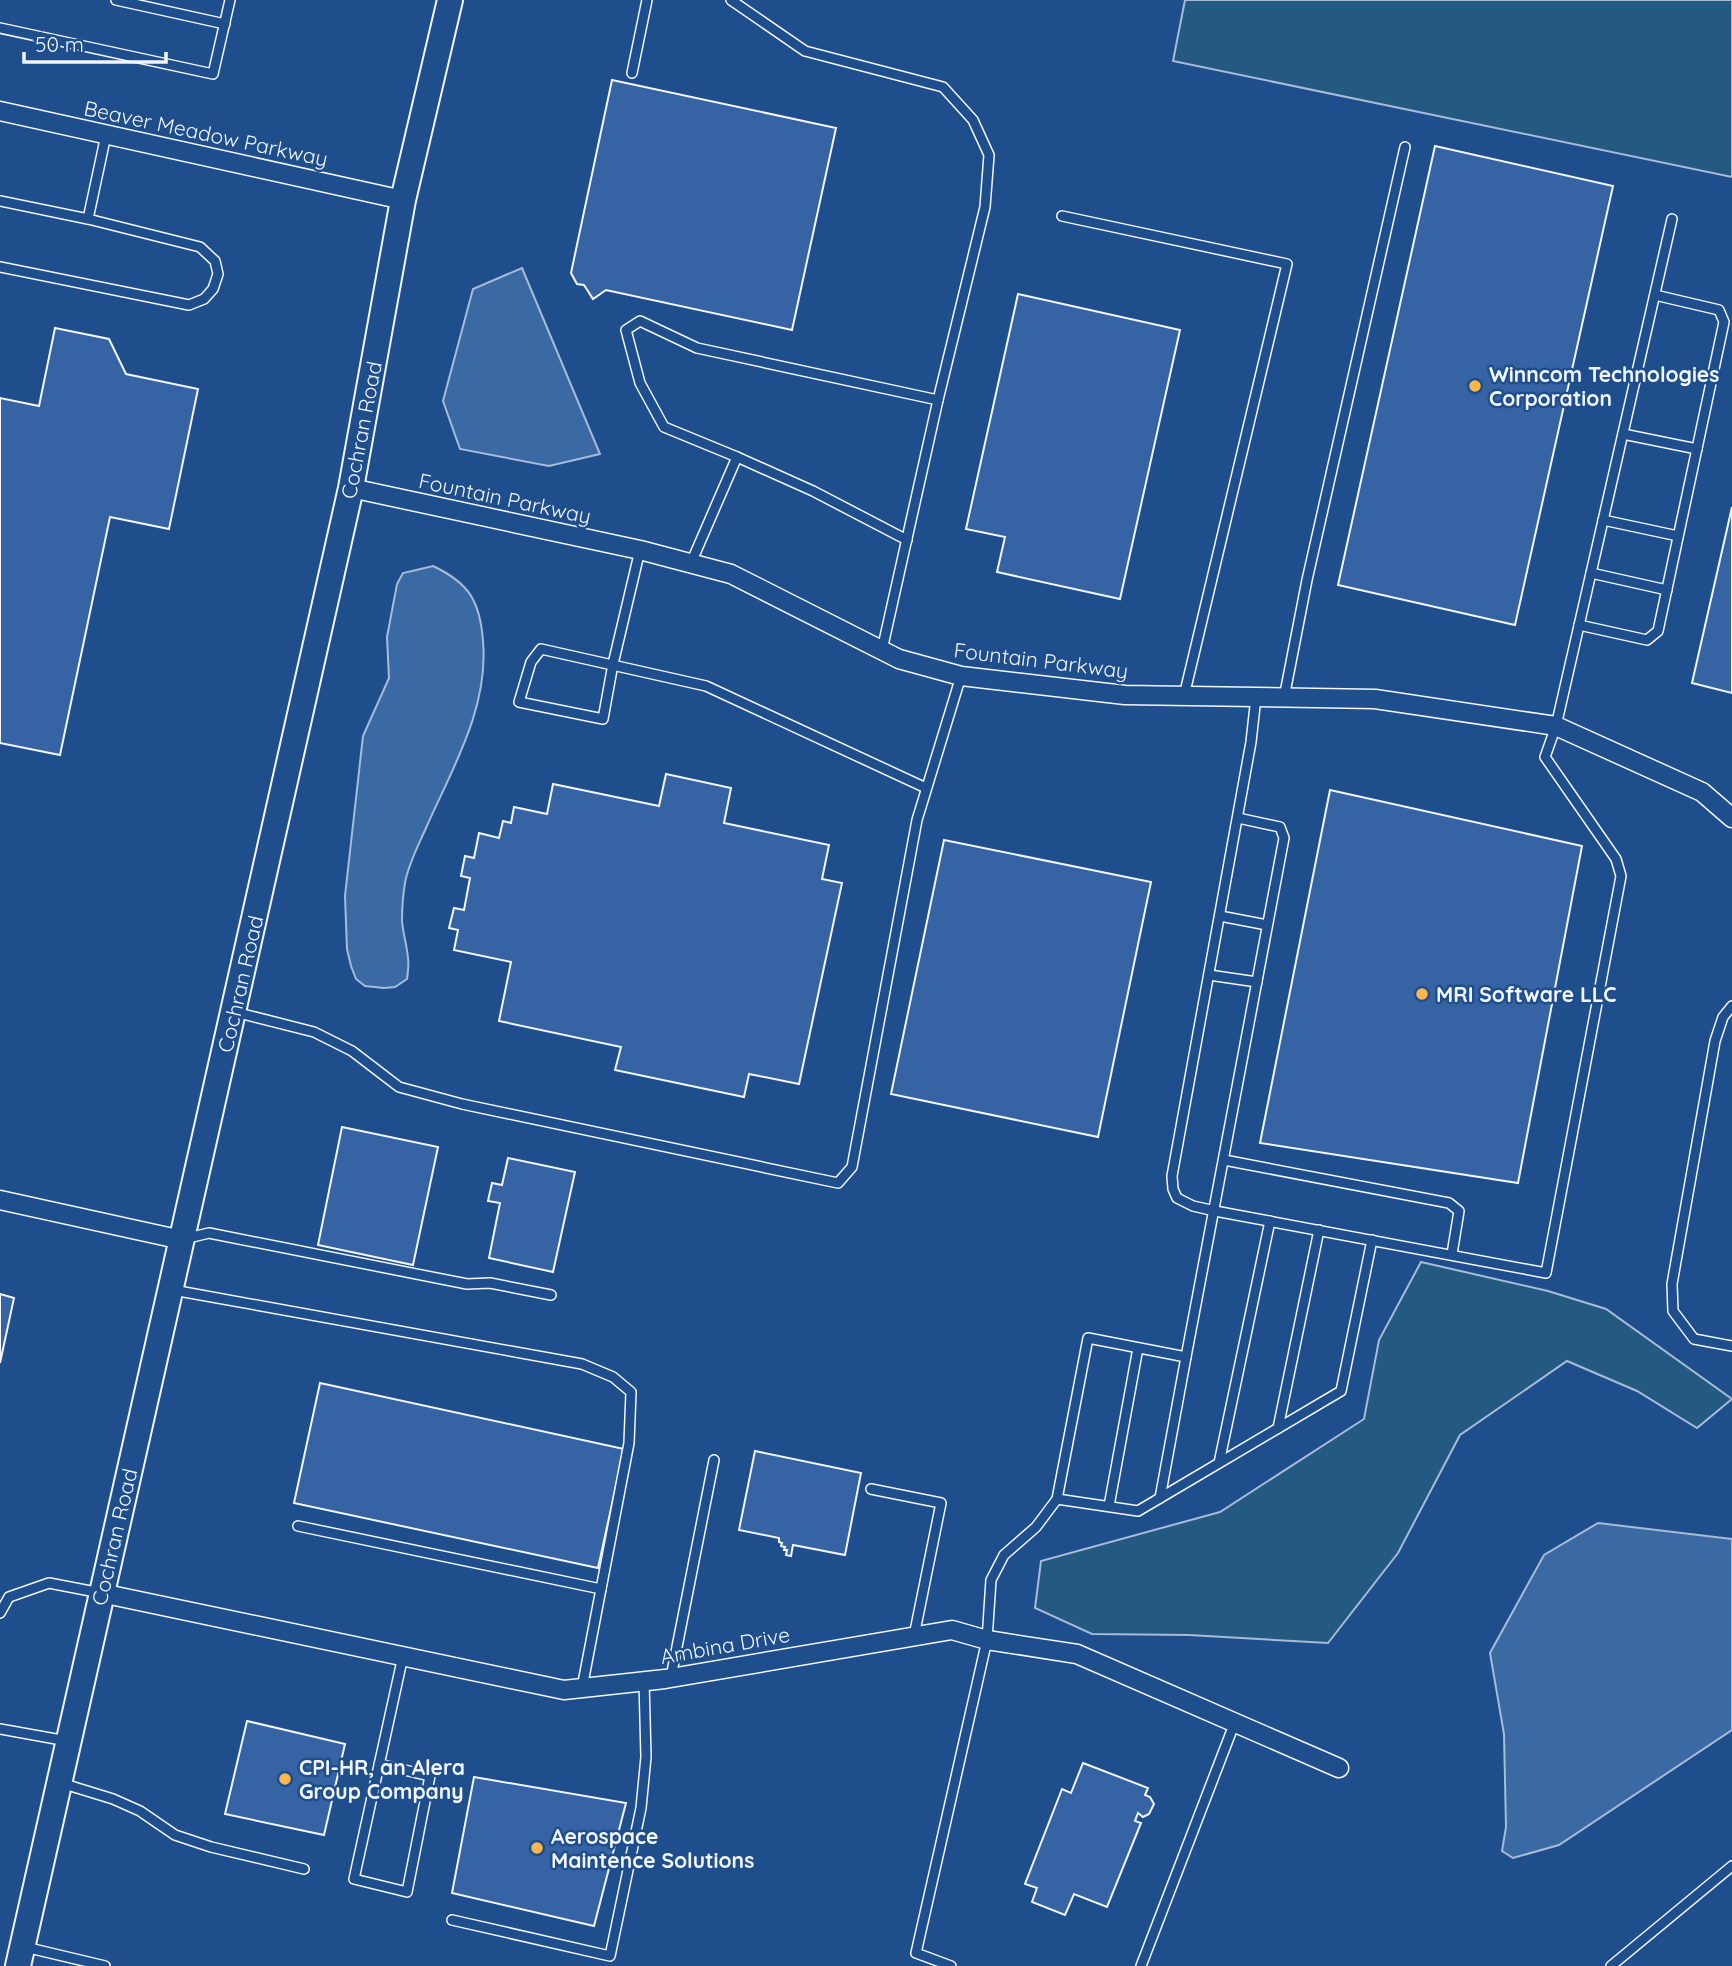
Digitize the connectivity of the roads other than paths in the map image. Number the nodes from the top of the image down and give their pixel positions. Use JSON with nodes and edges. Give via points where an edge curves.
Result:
{"nodes":[{"id":1,"x":116,"y":0,"type":"edge"},
{"id":2,"x":230,"y":0,"type":"edge"},
{"id":3,"x":450,"y":0,"type":"edge"},
{"id":4,"x":647,"y":0,"type":"edge"},
{"id":5,"x":731,"y":0,"type":"edge"},
{"id":6,"x":225,"y":24,"type":"junction"},
{"id":7,"x":0,"y":28,"type":"edge"},
{"id":8,"x":632,"y":73,"type":"dead end"},
{"id":9,"x":0,"y":111,"type":"edge"},
{"id":10,"x":106,"y":135,"type":"junction"},
{"id":11,"x":1405,"y":147,"type":"dead end"},
{"id":12,"x":403,"y":200,"type":"junction"},
{"id":13,"x":0,"y":201,"type":"edge"},
{"id":14,"x":1062,"y":216,"type":"dead end"},
{"id":15,"x":88,"y":219,"type":"junction"},
{"id":16,"x":1672,"y":219,"type":"dead end"},
{"id":17,"x":0,"y":267,"type":"edge"},
{"id":18,"x":1655,"y":295,"type":"junction"},
{"id":19,"x":938,"y":400,"type":"junction"},
{"id":20,"x":1623,"y":434,"type":"junction"},
{"id":21,"x":1697,"y":449,"type":"junction"},
{"id":22,"x":737,"y":457,"type":"junction"},
{"id":23,"x":351,"y":488,"type":"junction"},
{"id":24,"x":1603,"y":520,"type":"junction"},
{"id":25,"x":1678,"y":536,"type":"junction"},
{"id":26,"x":907,"y":540,"type":"junction"},
{"id":27,"x":640,"y":550,"type":"junction"},
{"id":28,"x":691,"y":563,"type":"junction"},
{"id":29,"x":1591,"y":573,"type":"junction"},
{"id":30,"x":1667,"y":590,"type":"junction"},
{"id":31,"x":1579,"y":625,"type":"junction"},
{"id":32,"x":882,"y":650,"type":"junction"},
{"id":33,"x":612,"y":663,"type":"junction"},
{"id":34,"x":961,"y":676,"type":"junction"},
{"id":35,"x":1184,"y":696,"type":"junction"},
{"id":36,"x":1256,"y":697,"type":"junction"},
{"id":37,"x":1284,"y":698,"type":"junction"},
{"id":38,"x":1556,"y":726,"type":"junction"},
{"id":39,"x":926,"y":788,"type":"junction"},
{"id":40,"x":1237,"y":818,"type":"junction"},
{"id":41,"x":1732,"y":818,"type":"edge"},
{"id":42,"x":1220,"y":916,"type":"junction"},
{"id":43,"x":1268,"y":925,"type":"junction"},
{"id":44,"x":1209,"y":975,"type":"junction"},
{"id":45,"x":1257,"y":982,"type":"junction"},
{"id":46,"x":1732,"y":1006,"type":"edge"},
{"id":47,"x":233,"y":1012,"type":"junction"},
{"id":48,"x":1224,"y":1160,"type":"junction"},
{"id":49,"x":0,"y":1200,"type":"edge"},
{"id":50,"x":1215,"y":1211,"type":"junction"},
{"id":51,"x":1270,"y":1221,"type":"junction"},
{"id":52,"x":1319,"y":1230,"type":"junction"},
{"id":53,"x":182,"y":1240,"type":"junction"},
{"id":54,"x":1372,"y":1240,"type":"junction"},
{"id":55,"x":1452,"y":1254,"type":"junction"},
{"id":56,"x":171,"y":1289,"type":"junction"},
{"id":57,"x":551,"y":1295,"type":"dead end"},
{"id":58,"x":1732,"y":1346,"type":"edge"},
{"id":59,"x":1138,"y":1348,"type":"junction"},
{"id":60,"x":1186,"y":1357,"type":"junction"},
{"id":61,"x":1278,"y":1428,"type":"junction"},
{"id":62,"x":714,"y":1460,"type":"dead end"},
{"id":63,"x":1219,"y":1463,"type":"junction"},
{"id":64,"x":871,"y":1489,"type":"dead end"},
{"id":65,"x":1160,"y":1498,"type":"junction"},
{"id":66,"x":1056,"y":1499,"type":"junction"},
{"id":67,"x":1109,"y":1506,"type":"junction"},
{"id":68,"x":298,"y":1526,"type":"dead end"},
{"id":69,"x":601,"y":1589,"type":"junction"},
{"id":70,"x":102,"y":1593,"type":"junction"},
{"id":71,"x":0,"y":1613,"type":"edge"},
{"id":72,"x":914,"y":1636,"type":"junction"},
{"id":73,"x":988,"y":1640,"type":"junction"},
{"id":74,"x":402,"y":1656,"type":"junction"},
{"id":75,"x":671,"y":1678,"type":"junction"},
{"id":76,"x":643,"y":1681,"type":"junction"},
{"id":77,"x":582,"y":1688,"type":"junction"},
{"id":78,"x":1235,"y":1722,"type":"junction"},
{"id":79,"x":0,"y":1729,"type":"edge"},
{"id":80,"x":68,"y":1742,"type":"junction"},
{"id":81,"x":379,"y":1764,"type":"junction"},
{"id":82,"x":1339,"y":1768,"type":"dead end"},
{"id":83,"x":59,"y":1783,"type":"junction"},
{"id":84,"x":1732,"y":1866,"type":"edge"},
{"id":85,"x":304,"y":1869,"type":"dead end"},
{"id":86,"x":452,"y":1920,"type":"dead end"},
{"id":87,"x":21,"y":1956,"type":"edge"},
{"id":88,"x":105,"y":1966,"type":"edge"},
{"id":89,"x":951,"y":1966,"type":"edge"},
{"id":90,"x":1141,"y":1966,"type":"edge"},
{"id":91,"x":1611,"y":1966,"type":"edge"}],
"edges":[{"from":1,"to":6,"type":"lane"},
{"from":2,"to":6,"type":"lane"},
{"from":3,"to":12,"type":"street","name":"Cochran Road"},
{"from":4,"to":8,"type":"lane"},
{"from":5,"to":19,"type":"lane","via":[[805,51],[943,87],[973,120],[989,155],[985,207]]},
{"from":6,"to":7,"type":"lane","via":[[213,74]]},
{"from":9,"to":10,"type":"street","name":"Beaver Meadow Parkway"},
{"from":10,"to":12,"type":"street","name":"Beaver Meadow Parkway"},
{"from":10,"to":15,"type":"lane"},
{"from":11,"to":37,"type":"lane"},
{"from":12,"to":23,"type":"street","name":"Cochran Road"},
{"from":13,"to":15,"type":"lane"},
{"from":14,"to":35,"type":"lane","via":[[1287,264]]},
{"from":15,"to":17,"type":"lane","via":[[200,247],[215,261],[218,274],[213,289],[189,305]]},
{"from":16,"to":18,"type":"lane"},
{"from":18,"to":20,"type":"lane"},
{"from":18,"to":21,"type":"lane","via":[[1719,310],[1724,322]]},
{"from":19,"to":22,"type":"lane","via":[[696,348],[640,321],[626,330],[640,383],[664,427]]},
{"from":19,"to":26,"type":"lane"},
{"from":20,"to":21,"type":"lane"},
{"from":20,"to":24,"type":"lane"},
{"from":21,"to":25,"type":"lane"},
{"from":22,"to":26,"type":"lane"},
{"from":22,"to":28,"type":"lane"},
{"from":23,"to":27,"type":"street","name":"Fountain Parkway"},
{"from":23,"to":47,"type":"street","name":"Cochran Road"},
{"from":24,"to":25,"type":"lane"},
{"from":24,"to":29,"type":"lane"},
{"from":25,"to":30,"type":"lane"},
{"from":26,"to":32,"type":"lane"},
{"from":27,"to":28,"type":"street","name":"Fountain Parkway"},
{"from":27,"to":33,"type":"lane"},
{"from":28,"to":32,"type":"street","name":"Fountain Parkway","via":[[731,574]]},
{"from":29,"to":30,"type":"lane"},
{"from":29,"to":31,"type":"lane"},
{"from":30,"to":31,"type":"lane","via":[[1658,631],[1647,640]]},
{"from":31,"to":38,"type":"lane"},
{"from":32,"to":34,"type":"street","name":"Fountain Parkway"},
{"from":33,"to":33,"type":"lane","via":[[603,719],[519,702],[531,662],[541,649]]},
{"from":33,"to":39,"type":"lane","via":[[706,686]]},
{"from":34,"to":35,"type":"street","name":"Fountain Parkway","via":[[1125,695]]},
{"from":34,"to":39,"type":"lane"},
{"from":35,"to":36,"type":"street","name":"Fountain Parkway"},
{"from":36,"to":37,"type":"street","name":"Fountain Parkway"},
{"from":36,"to":40,"type":"lane"},
{"from":37,"to":38,"type":"street","name":"Fountain Parkway","via":[[1375,699]]},
{"from":38,"to":41,"type":"street","name":"Fountain Parkway","via":[[1702,792]]},
{"from":38,"to":55,"type":"lane","via":[[1545,757],[1616,859],[1621,876],[1546,1272]]},
{"from":39,"to":47,"type":"lane","via":[[852,1167],[838,1183],[399,1087],[352,1051],[314,1032]]},
{"from":40,"to":42,"type":"lane"},
{"from":40,"to":43,"type":"lane","via":[[1280,827],[1284,838]]},
{"from":42,"to":43,"type":"lane"},
{"from":42,"to":44,"type":"lane"},
{"from":43,"to":45,"type":"lane"},
{"from":44,"to":45,"type":"lane"},
{"from":44,"to":50,"type":"lane","via":[[1172,1176],[1177,1198]]},
{"from":45,"to":48,"type":"lane"},
{"from":46,"to":58,"type":"lane","via":[[1715,1041],[1672,1284],[1673,1311],[1694,1339]]},
{"from":47,"to":53,"type":"street","name":"Cochran Road"},
{"from":48,"to":50,"type":"lane"},
{"from":48,"to":55,"type":"lane","via":[[1449,1203],[1459,1211]]},
{"from":49,"to":53,"type":"street"},
{"from":50,"to":51,"type":"lane"},
{"from":50,"to":60,"type":"lane"},
{"from":51,"to":52,"type":"lane"},
{"from":51,"to":63,"type":"lane"},
{"from":52,"to":54,"type":"lane"},
{"from":52,"to":61,"type":"lane"},
{"from":53,"to":56,"type":"street","name":"Cochran Road"},
{"from":53,"to":57,"type":"lane","via":[[209,1233],[467,1284],[490,1283]]},
{"from":54,"to":55,"type":"lane"},
{"from":54,"to":61,"type":"lane","via":[[1341,1391]]},
{"from":56,"to":69,"type":"lane","via":[[582,1364],[613,1377],[631,1392],[631,1418]]},
{"from":56,"to":70,"type":"street","name":"Cochran Road"},
{"from":59,"to":60,"type":"lane"},
{"from":59,"to":66,"type":"lane","via":[[1088,1338]]},
{"from":59,"to":67,"type":"lane"},
{"from":60,"to":65,"type":"lane"},
{"from":61,"to":63,"type":"lane"},
{"from":62,"to":75,"type":"lane"},
{"from":63,"to":65,"type":"lane"},
{"from":64,"to":72,"type":"lane","via":[[942,1503]]},
{"from":65,"to":67,"type":"lane","via":[[1138,1511]]},
{"from":66,"to":67,"type":"lane"},
{"from":66,"to":73,"type":"lane","via":[[1036,1527],[1004,1555],[991,1580]]},
{"from":68,"to":69,"type":"lane"},
{"from":69,"to":77,"type":"lane"},
{"from":70,"to":71,"type":"lane","via":[[49,1583],[9,1597]]},
{"from":70,"to":74,"type":"street","name":"Ambina Drive"},
{"from":70,"to":80,"type":"street","name":"Cochran Road"},
{"from":72,"to":73,"type":"street","name":"Ambina Drive","via":[[952,1630]]},
{"from":72,"to":75,"type":"street","name":"Ambina Drive"},
{"from":73,"to":78,"type":"street","name":"Ambina Drive","via":[[1077,1654]]},
{"from":73,"to":89,"type":"lane","via":[[916,1953]]},
{"from":74,"to":77,"type":"street","name":"Ambina Drive","via":[[564,1690]]},
{"from":74,"to":81,"type":"lane"},
{"from":75,"to":76,"type":"street","name":"Ambina Drive"},
{"from":76,"to":77,"type":"street","name":"Ambina Drive"},
{"from":76,"to":86,"type":"lane","via":[[646,1757],[641,1808],[610,1956]]},
{"from":78,"to":82,"type":"street","name":"Ambina Drive"},
{"from":78,"to":90,"type":"lane"},
{"from":79,"to":80,"type":"lane"},
{"from":80,"to":83,"type":"street","name":"Cochran Road"},
{"from":81,"to":81,"type":"lane","via":[[354,1879],[407,1892],[430,1776]]},
{"from":83,"to":85,"type":"lane","via":[[140,1811],[175,1835]]},
{"from":83,"to":87,"type":"street","name":"Cochran Road"},
{"from":84,"to":91,"type":"lane"},
{"from":87,"to":88,"type":"lane"}]}
